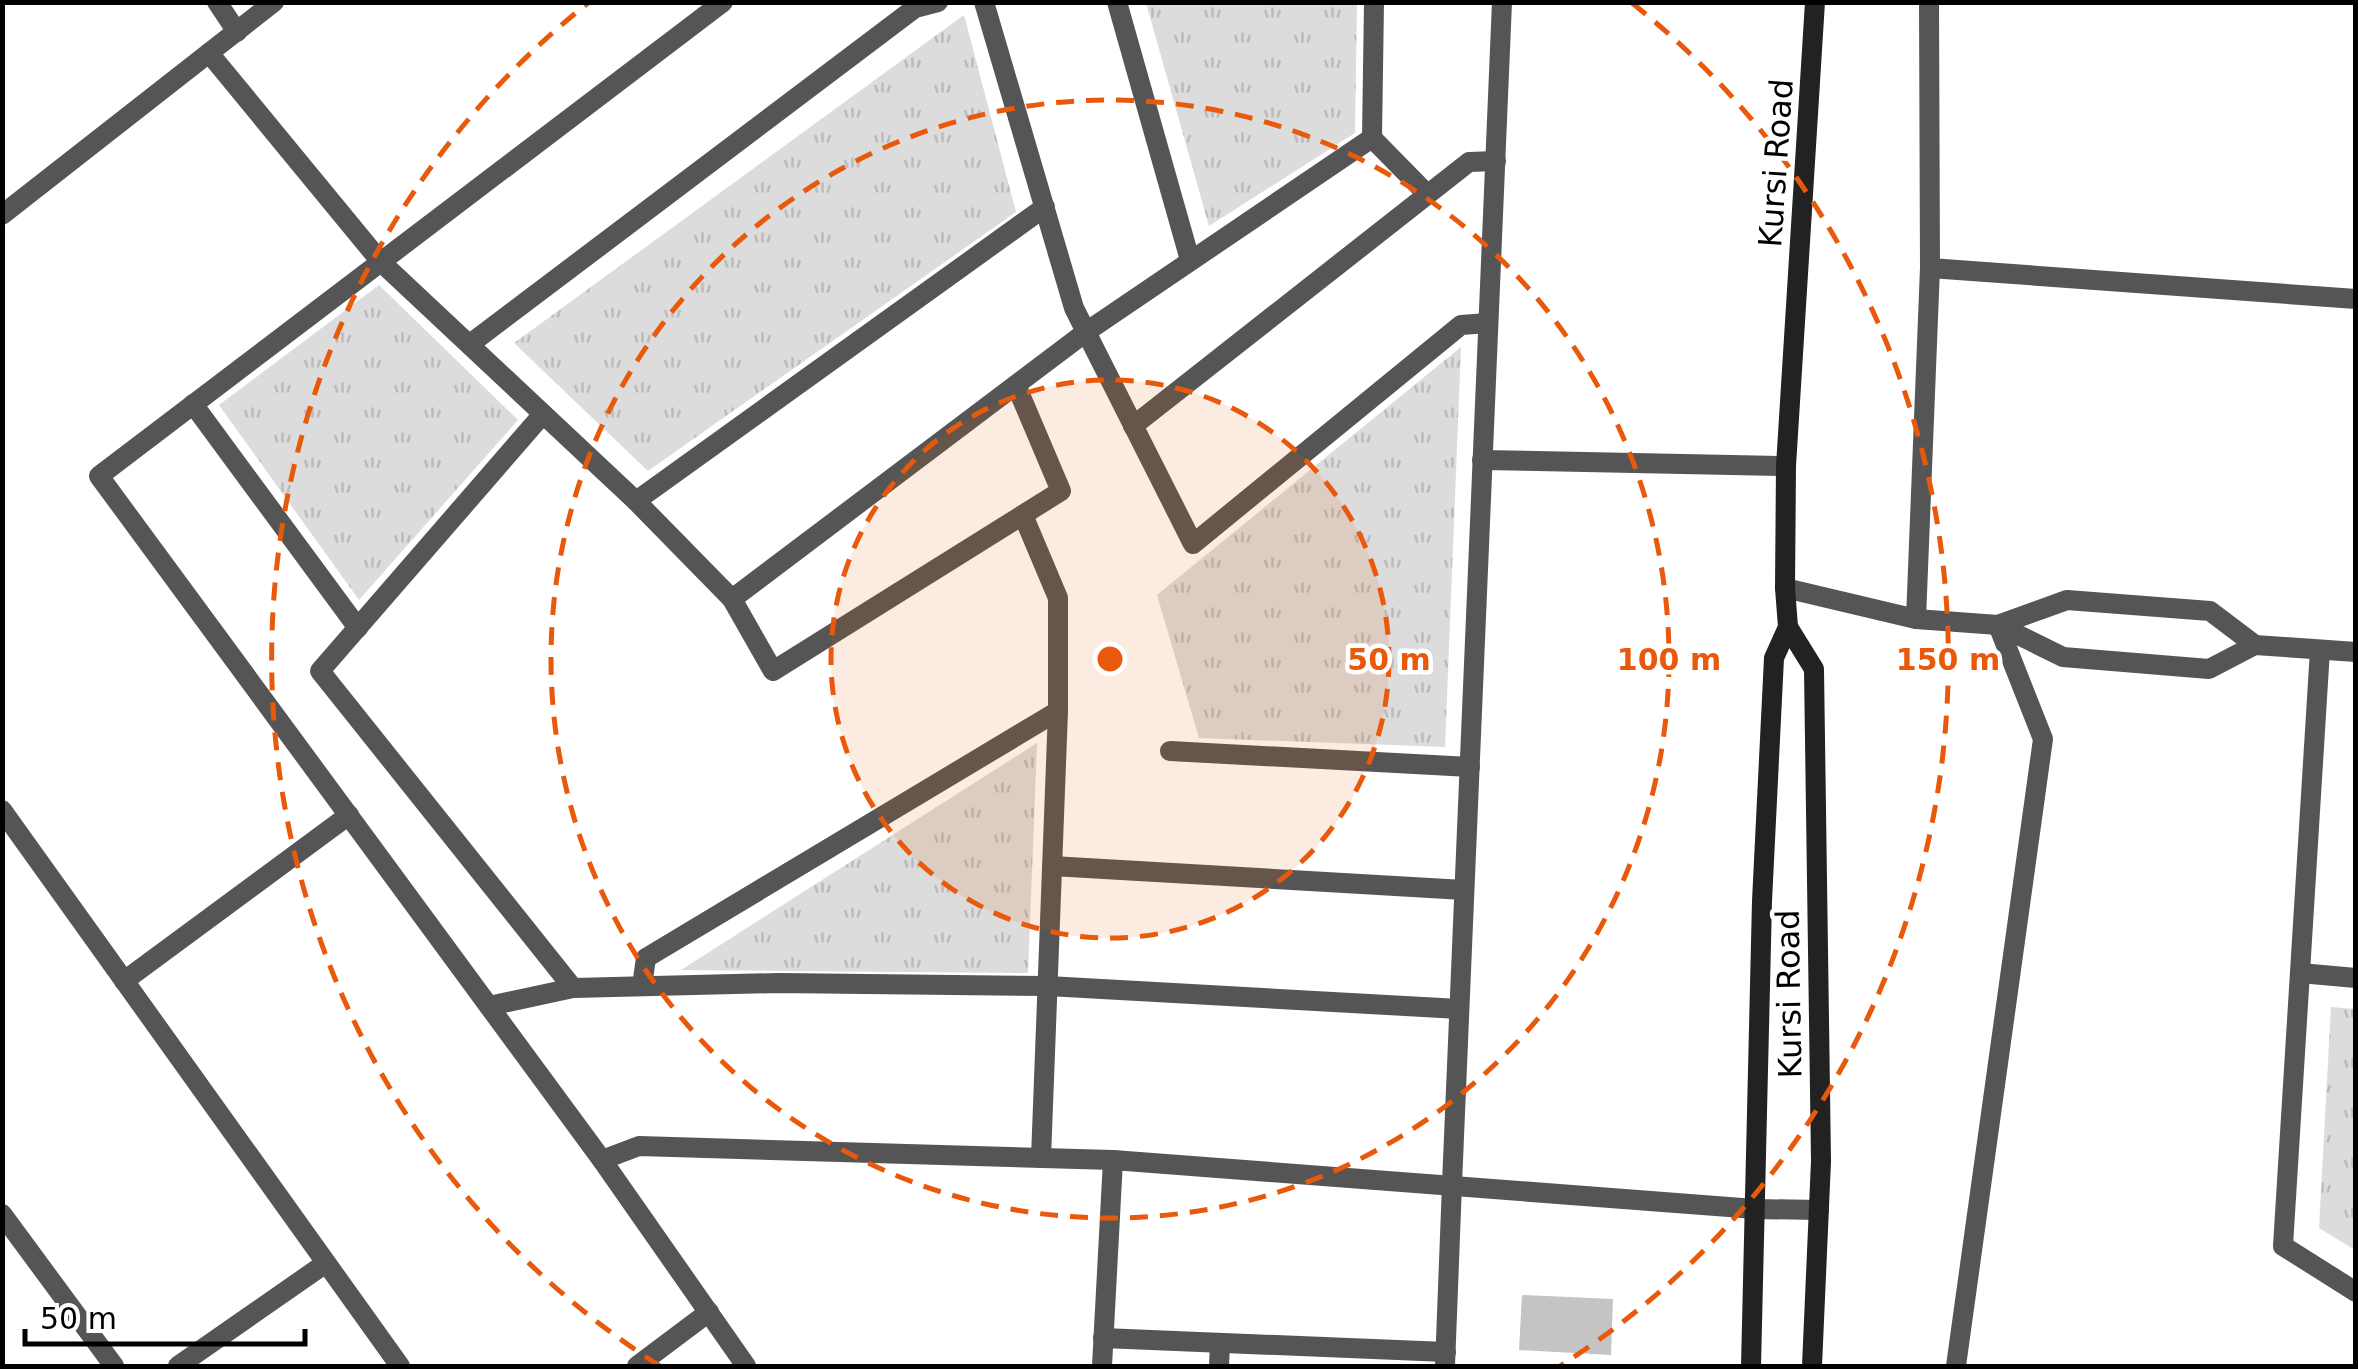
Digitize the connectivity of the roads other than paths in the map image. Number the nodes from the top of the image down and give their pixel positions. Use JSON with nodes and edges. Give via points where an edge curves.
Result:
{"nodes":[{"id":1,"x":217,"y":2,"type":"edge"},
{"id":2,"x":274,"y":2,"type":"edge"},
{"id":3,"x":722,"y":2,"type":"edge"},
{"id":4,"x":938,"y":2,"type":"edge"},
{"id":5,"x":984,"y":2,"type":"edge"},
{"id":6,"x":1117,"y":2,"type":"edge"},
{"id":7,"x":1374,"y":2,"type":"edge"},
{"id":8,"x":1502,"y":2,"type":"edge"},
{"id":9,"x":1815,"y":2,"type":"edge"},
{"id":10,"x":1929,"y":2,"type":"edge"},
{"id":11,"x":236,"y":32,"type":"junction"},
{"id":12,"x":210,"y":53,"type":"junction"},
{"id":13,"x":1372,"y":138,"type":"junction"},
{"id":14,"x":1496,"y":161,"type":"junction"},
{"id":15,"x":1428,"y":194,"type":"junction"},
{"id":16,"x":1044,"y":207,"type":"junction"},
{"id":17,"x":2,"y":215,"type":"edge"},
{"id":18,"x":1190,"y":260,"type":"junction"},
{"id":19,"x":381,"y":262,"type":"junction"},
{"id":20,"x":1930,"y":268,"type":"junction"},
{"id":21,"x":2356,"y":300,"type":"edge"},
{"id":22,"x":1488,"y":324,"type":"junction"},
{"id":23,"x":1086,"y":332,"type":"junction"},
{"id":24,"x":470,"y":344,"type":"junction"},
{"id":25,"x":1016,"y":385,"type":"junction"},
{"id":26,"x":193,"y":404,"type":"junction"},
{"id":27,"x":544,"y":414,"type":"junction"},
{"id":28,"x":1133,"y":426,"type":"junction"},
{"id":29,"x":1482,"y":460,"type":"junction"},
{"id":30,"x":1786,"y":466,"type":"junction"},
{"id":31,"x":636,"y":501,"type":"junction"},
{"id":32,"x":1023,"y":515,"type":"junction"},
{"id":33,"x":1785,"y":588,"type":"junction"},
{"id":34,"x":732,"y":600,"type":"junction"},
{"id":35,"x":1916,"y":619,"type":"junction"},
{"id":36,"x":1998,"y":625,"type":"junction"},
{"id":37,"x":1788,"y":627,"type":"junction"},
{"id":38,"x":358,"y":628,"type":"junction"},
{"id":39,"x":2256,"y":645,"type":"junction"},
{"id":40,"x":2320,"y":650,"type":"junction"},
{"id":41,"x":2356,"y":652,"type":"edge"},
{"id":42,"x":1058,"y":711,"type":"junction"},
{"id":43,"x":1170,"y":751,"type":"dead end"},
{"id":44,"x":1470,"y":766,"type":"junction"},
{"id":45,"x":2,"y":810,"type":"edge"},
{"id":46,"x":349,"y":816,"type":"junction"},
{"id":47,"x":1052,"y":866,"type":"junction"},
{"id":48,"x":1464,"y":890,"type":"junction"},
{"id":49,"x":2300,"y":973,"type":"junction"},
{"id":50,"x":2356,"y":978,"type":"edge"},
{"id":51,"x":124,"y":981,"type":"junction"},
{"id":52,"x":642,"y":986,"type":"junction"},
{"id":53,"x":1048,"y":986,"type":"junction"},
{"id":54,"x":574,"y":988,"type":"junction"},
{"id":55,"x":489,"y":1006,"type":"junction"},
{"id":56,"x":1459,"y":1009,"type":"junction"},
{"id":57,"x":1041,"y":1158,"type":"junction"},
{"id":58,"x":602,"y":1160,"type":"junction"},
{"id":59,"x":1113,"y":1160,"type":"junction"},
{"id":60,"x":1452,"y":1184,"type":"junction"},
{"id":61,"x":1755,"y":1209,"type":"junction"},
{"id":62,"x":1819,"y":1210,"type":"junction"},
{"id":63,"x":2,"y":1214,"type":"edge"},
{"id":64,"x":326,"y":1263,"type":"junction"},
{"id":65,"x":2356,"y":1292,"type":"edge"},
{"id":66,"x":709,"y":1312,"type":"junction"},
{"id":67,"x":1103,"y":1338,"type":"junction"},
{"id":68,"x":1220,"y":1343,"type":"junction"},
{"id":69,"x":1331,"y":1357,"type":"edge"},
{"id":70,"x":1446,"y":1359,"type":"edge"},
{"id":71,"x":114,"y":1366,"type":"edge"},
{"id":72,"x":178,"y":1366,"type":"edge"},
{"id":73,"x":400,"y":1366,"type":"edge"},
{"id":74,"x":637,"y":1366,"type":"edge"},
{"id":75,"x":746,"y":1366,"type":"edge"},
{"id":76,"x":1102,"y":1366,"type":"edge"},
{"id":77,"x":1219,"y":1366,"type":"edge"},
{"id":78,"x":1751,"y":1366,"type":"edge"},
{"id":79,"x":1812,"y":1366,"type":"edge"},
{"id":80,"x":1956,"y":1366,"type":"edge"}],
"edges":[{"from":1,"to":11,"type":"street"},
{"from":2,"to":11,"type":"street"},
{"from":3,"to":19,"type":"street"},
{"from":4,"to":24,"type":"street","via":[[915,8]]},
{"from":5,"to":16,"type":"street"},
{"from":6,"to":18,"type":"street"},
{"from":7,"to":13,"type":"street"},
{"from":8,"to":14,"type":"street"},
{"from":9,"to":30,"type":"main road","name":"Kursi Road"},
{"from":10,"to":20,"type":"street"},
{"from":11,"to":12,"type":"street"},
{"from":12,"to":17,"type":"street"},
{"from":12,"to":19,"type":"street"},
{"from":13,"to":15,"type":"street"},
{"from":13,"to":18,"type":"street"},
{"from":14,"to":15,"type":"street","via":[[1468,162]]},
{"from":14,"to":22,"type":"street"},
{"from":15,"to":28,"type":"street"},
{"from":16,"to":23,"type":"street"},
{"from":16,"to":31,"type":"street"},
{"from":18,"to":23,"type":"street"},
{"from":19,"to":24,"type":"street"},
{"from":19,"to":26,"type":"street"},
{"from":20,"to":21,"type":"street"},
{"from":20,"to":35,"type":"street"},
{"from":22,"to":28,"type":"street","via":[[1461,325],[1193,544]]},
{"from":22,"to":29,"type":"street"},
{"from":23,"to":25,"type":"street"},
{"from":23,"to":28,"type":"street"},
{"from":24,"to":27,"type":"street"},
{"from":25,"to":32,"type":"street","via":[[1061,491]]},
{"from":25,"to":34,"type":"street"},
{"from":26,"to":38,"type":"street"},
{"from":26,"to":46,"type":"street","via":[[99,476]]},
{"from":27,"to":31,"type":"street"},
{"from":27,"to":38,"type":"street"},
{"from":29,"to":30,"type":"street"},
{"from":29,"to":44,"type":"street"},
{"from":30,"to":33,"type":"main road","name":"Kursi Road"},
{"from":31,"to":34,"type":"street"},
{"from":32,"to":34,"type":"street","via":[[773,671]]},
{"from":32,"to":42,"type":"street","via":[[1058,598]]},
{"from":33,"to":35,"type":"street"},
{"from":33,"to":37,"type":"main road","name":"Kursi Road"},
{"from":35,"to":36,"type":"street"},
{"from":36,"to":39,"type":"street","via":[[2063,657],[2209,669]]},
{"from":36,"to":39,"type":"street","via":[[2067,600],[2210,610]]},
{"from":36,"to":80,"type":"street","via":[[2043,739]]},
{"from":37,"to":61,"type":"main road","name":"Kursi Road","via":[[1774,658]]},
{"from":37,"to":62,"type":"main road","name":"Kursi Road","via":[[1814,670]]},
{"from":38,"to":54,"type":"street","via":[[320,671]]},
{"from":39,"to":40,"type":"street"},
{"from":40,"to":41,"type":"street"},
{"from":40,"to":49,"type":"street"},
{"from":42,"to":47,"type":"street"},
{"from":42,"to":52,"type":"street","via":[[646,958]]},
{"from":43,"to":44,"type":"street"},
{"from":44,"to":48,"type":"street"},
{"from":45,"to":51,"type":"street"},
{"from":46,"to":51,"type":"street"},
{"from":46,"to":55,"type":"street"},
{"from":47,"to":48,"type":"street"},
{"from":47,"to":53,"type":"street"},
{"from":48,"to":56,"type":"street"},
{"from":49,"to":50,"type":"street"},
{"from":49,"to":65,"type":"street","via":[[2282,1246]]},
{"from":51,"to":64,"type":"street"},
{"from":52,"to":53,"type":"street"},
{"from":52,"to":54,"type":"street"},
{"from":53,"to":56,"type":"street"},
{"from":53,"to":57,"type":"street"},
{"from":54,"to":55,"type":"street"},
{"from":55,"to":58,"type":"street"},
{"from":56,"to":60,"type":"street"},
{"from":57,"to":58,"type":"street","via":[[639,1146]]},
{"from":57,"to":59,"type":"street"},
{"from":58,"to":66,"type":"street"},
{"from":59,"to":60,"type":"street"},
{"from":59,"to":67,"type":"street"},
{"from":60,"to":61,"type":"street"},
{"from":60,"to":70,"type":"street"},
{"from":61,"to":62,"type":"street"},
{"from":61,"to":78,"type":"main road","name":"Kursi Road"},
{"from":62,"to":79,"type":"main road","name":"Kursi Road"},
{"from":63,"to":71,"type":"street"},
{"from":64,"to":72,"type":"street"},
{"from":64,"to":73,"type":"street"},
{"from":66,"to":74,"type":"street"},
{"from":66,"to":75,"type":"street"},
{"from":67,"to":68,"type":"street"},
{"from":67,"to":76,"type":"street"},
{"from":68,"to":69,"type":"street"},
{"from":68,"to":77,"type":"street"},
{"from":69,"to":70,"type":"street"}]}
